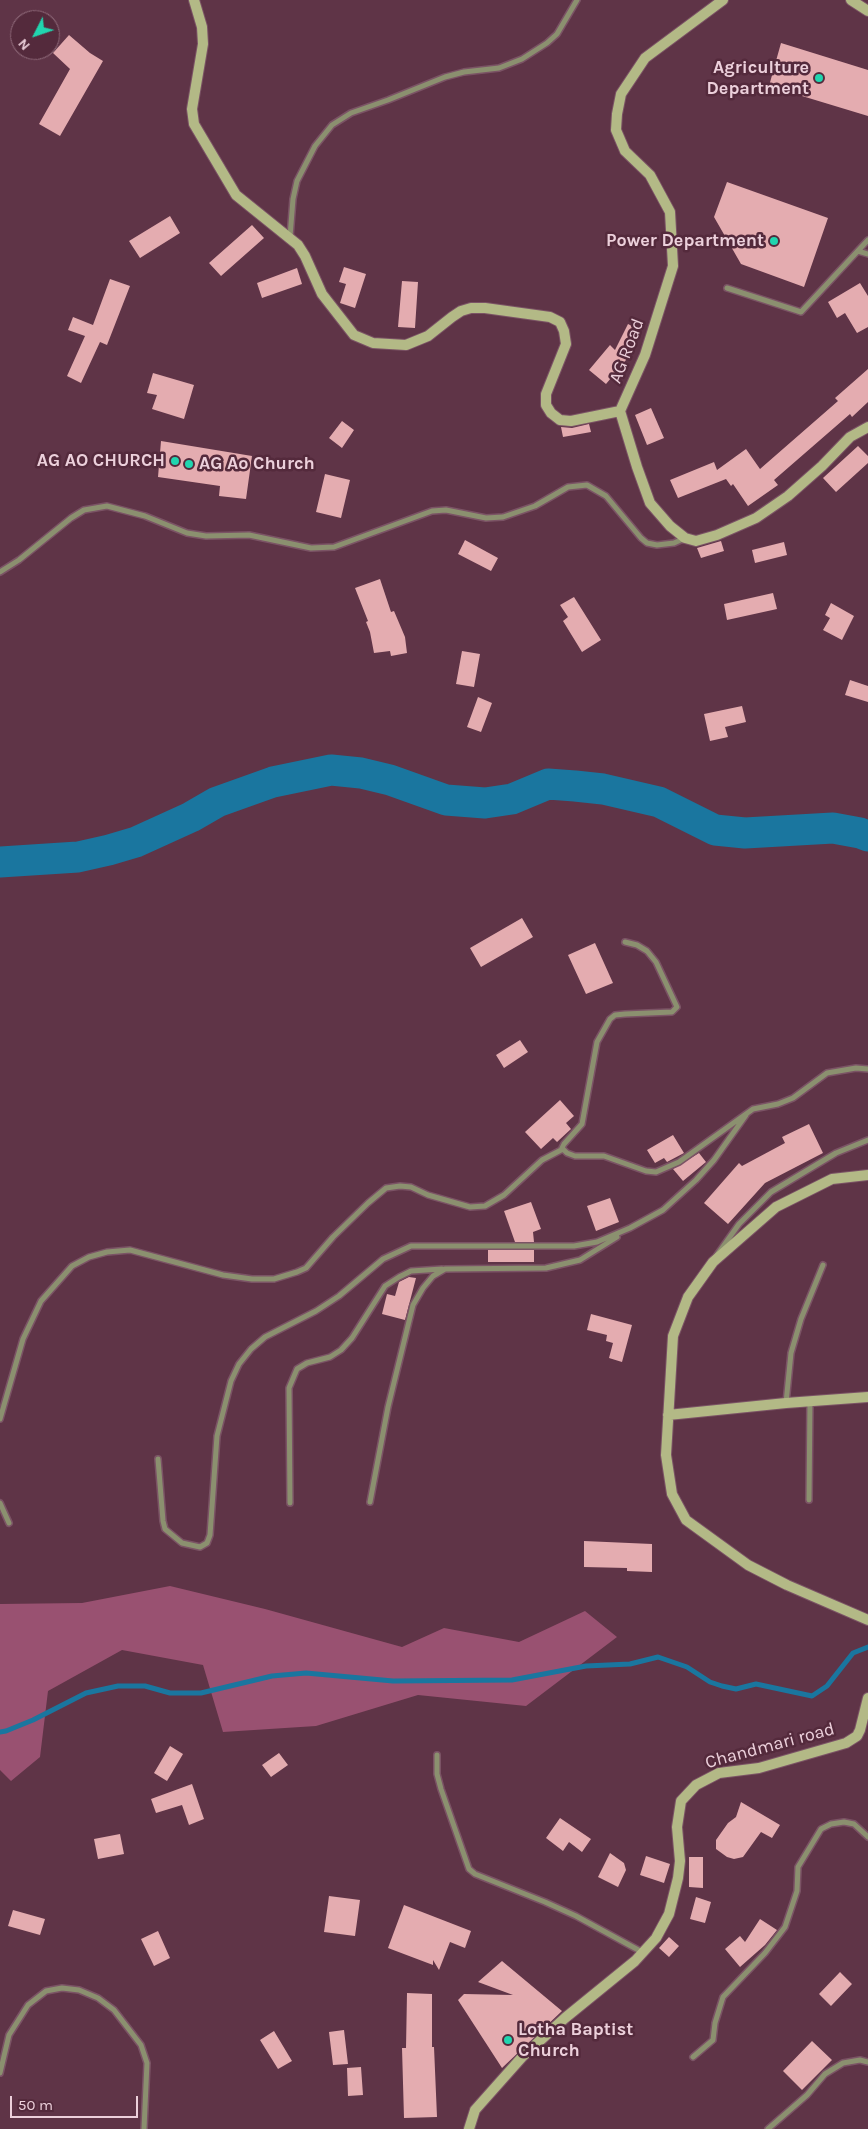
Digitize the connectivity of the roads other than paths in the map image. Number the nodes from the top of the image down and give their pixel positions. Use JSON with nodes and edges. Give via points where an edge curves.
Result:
{"nodes":[{"id":1,"x":194,"y":0,"type":"edge"},
{"id":2,"x":577,"y":0,"type":"edge"},
{"id":3,"x":723,"y":0,"type":"edge"},
{"id":4,"x":851,"y":0,"type":"edge"},
{"id":5,"x":868,"y":11,"type":"edge"},
{"id":6,"x":290,"y":238,"type":"junction"},
{"id":7,"x":868,"y":240,"type":"edge"},
{"id":8,"x":858,"y":251,"type":"junction"},
{"id":9,"x":868,"y":254,"type":"edge"},
{"id":10,"x":727,"y":288,"type":"dead end"},
{"id":11,"x":620,"y":411,"type":"junction"},
{"id":12,"x":868,"y":427,"type":"edge"},
{"id":13,"x":685,"y":538,"type":"junction"},
{"id":14,"x":0,"y":572,"type":"edge"},
{"id":15,"x":625,"y":942,"type":"dead end"},
{"id":16,"x":868,"y":1069,"type":"edge"},
{"id":17,"x":746,"y":1115,"type":"junction"},
{"id":18,"x":868,"y":1140,"type":"edge"},
{"id":19,"x":563,"y":1149,"type":"junction"},
{"id":20,"x":868,"y":1175,"type":"edge"},
{"id":21,"x":630,"y":1228,"type":"junction"},
{"id":22,"x":713,"y":1262,"type":"junction"},
{"id":23,"x":823,"y":1265,"type":"dead end"},
{"id":24,"x":445,"y":1269,"type":"junction"},
{"id":25,"x":868,"y":1398,"type":"edge"},
{"id":26,"x":810,"y":1402,"type":"junction"},
{"id":27,"x":786,"y":1403,"type":"junction"},
{"id":28,"x":668,"y":1416,"type":"junction"},
{"id":29,"x":0,"y":1419,"type":"edge"},
{"id":30,"x":158,"y":1459,"type":"dead end"},
{"id":31,"x":809,"y":1500,"type":"dead end"},
{"id":32,"x":370,"y":1502,"type":"dead end"},
{"id":33,"x":0,"y":1503,"type":"edge"},
{"id":34,"x":290,"y":1503,"type":"dead end"},
{"id":35,"x":9,"y":1522,"type":"dead end"},
{"id":36,"x":868,"y":1620,"type":"edge"},
{"id":37,"x":868,"y":1698,"type":"edge"},
{"id":38,"x":437,"y":1755,"type":"dead end"},
{"id":39,"x":868,"y":1836,"type":"edge"},
{"id":40,"x":643,"y":1953,"type":"junction"},
{"id":41,"x":693,"y":2057,"type":"dead end"},
{"id":42,"x":868,"y":2062,"type":"edge"},
{"id":43,"x":0,"y":2073,"type":"edge"},
{"id":44,"x":144,"y":2129,"type":"edge"},
{"id":45,"x":469,"y":2129,"type":"edge"},
{"id":46,"x":768,"y":2129,"type":"edge"}],
"edges":[{"from":1,"to":6,"type":"main road","via":[[203,44],[192,109],[194,124],[236,195]]},
{"from":2,"to":6,"type":"street","via":[[557,34],[522,59],[499,68],[445,76],[351,113],[332,125],[315,146],[297,181]]},
{"from":3,"to":11,"type":"main road","name":"AG Road","via":[[645,58],[621,94],[616,130],[625,151],[650,175],[670,212],[673,266],[644,355]]},
{"from":4,"to":5,"type":"main road"},
{"from":6,"to":11,"type":"main road","via":[[305,256],[322,294],[354,334],[373,343],[406,345],[428,336],[456,314],[471,308],[550,317],[560,322],[566,344],[546,394],[546,406],[551,413],[560,420],[571,421]]},
{"from":7,"to":8,"type":"street"},
{"from":8,"to":9,"type":"street"},
{"from":8,"to":10,"type":"street","via":[[800,312]]},
{"from":11,"to":13,"type":"main road","name":"AG Road","via":[[650,503]]},
{"from":12,"to":13,"type":"main road","via":[[850,437],[788,496],[756,518],[717,535],[696,540]]},
{"from":13,"to":14,"type":"street","via":[[674,544],[647,543],[606,496],[587,485],[568,487],[535,506],[503,517],[432,511],[334,547],[311,548],[249,535],[187,533],[145,516],[107,506],[84,510],[71,518]]},
{"from":15,"to":19,"type":"street","via":[[642,948],[656,962],[677,1008],[672,1012],[625,1014],[610,1019],[597,1042],[582,1124]]},
{"from":16,"to":17,"type":"street","via":[[827,1072],[793,1098],[753,1109]]},
{"from":17,"to":19,"type":"street","via":[[679,1162],[656,1172],[604,1156],[575,1156]]},
{"from":17,"to":21,"type":"street","via":[[696,1180],[663,1210]]},
{"from":18,"to":22,"type":"street","via":[[836,1153],[771,1192],[739,1224]]},
{"from":19,"to":29,"type":"street","via":[[542,1160],[504,1195],[485,1206],[470,1207],[428,1196],[410,1187],[386,1188],[333,1237],[306,1268],[274,1279],[223,1275],[130,1250],[89,1257],[72,1266],[41,1301],[23,1339]]},
{"from":20,"to":22,"type":"main road","via":[[832,1179],[776,1207]]},
{"from":21,"to":24,"type":"street","via":[[580,1260],[546,1268]]},
{"from":21,"to":30,"type":"street","via":[[597,1242],[574,1246],[411,1246],[383,1259],[347,1291],[316,1311],[265,1337],[239,1364],[231,1381],[218,1436],[210,1534],[200,1547],[182,1543],[165,1529]]},
{"from":22,"to":28,"type":"main road","via":[[688,1297],[673,1336]]},
{"from":23,"to":27,"type":"street","via":[[791,1353]]},
{"from":24,"to":32,"type":"street","via":[[433,1276],[414,1305],[388,1407]]},
{"from":24,"to":34,"type":"street","via":[[411,1271],[385,1286],[341,1350],[297,1369],[289,1388]]},
{"from":25,"to":26,"type":"main road"},
{"from":26,"to":27,"type":"main road"},
{"from":26,"to":31,"type":"street"},
{"from":27,"to":28,"type":"main road"},
{"from":28,"to":36,"type":"main road","via":[[666,1455],[672,1494],[686,1520],[748,1565]]},
{"from":33,"to":35,"type":"street"},
{"from":37,"to":40,"type":"main road","name":"Chandmari road","via":[[860,1730],[846,1743],[759,1768],[719,1773],[696,1785],[681,1800],[677,1826],[678,1878],[669,1914]]},
{"from":38,"to":40,"type":"street","via":[[441,1789],[469,1869],[545,1902]]},
{"from":39,"to":41,"type":"street","via":[[854,1824],[844,1822],[821,1830],[798,1867],[797,1891],[785,1927],[723,1997],[713,2040]]},
{"from":40,"to":45,"type":"main road","name":"Chandmari road","via":[[523,2056],[476,2110]]},
{"from":42,"to":46,"type":"street","via":[[842,2063],[825,2074],[807,2095]]},
{"from":43,"to":44,"type":"street","via":[[9,2035],[28,2005],[46,1991],[62,1988],[79,1990],[114,2010],[142,2046],[147,2064]]}]}
